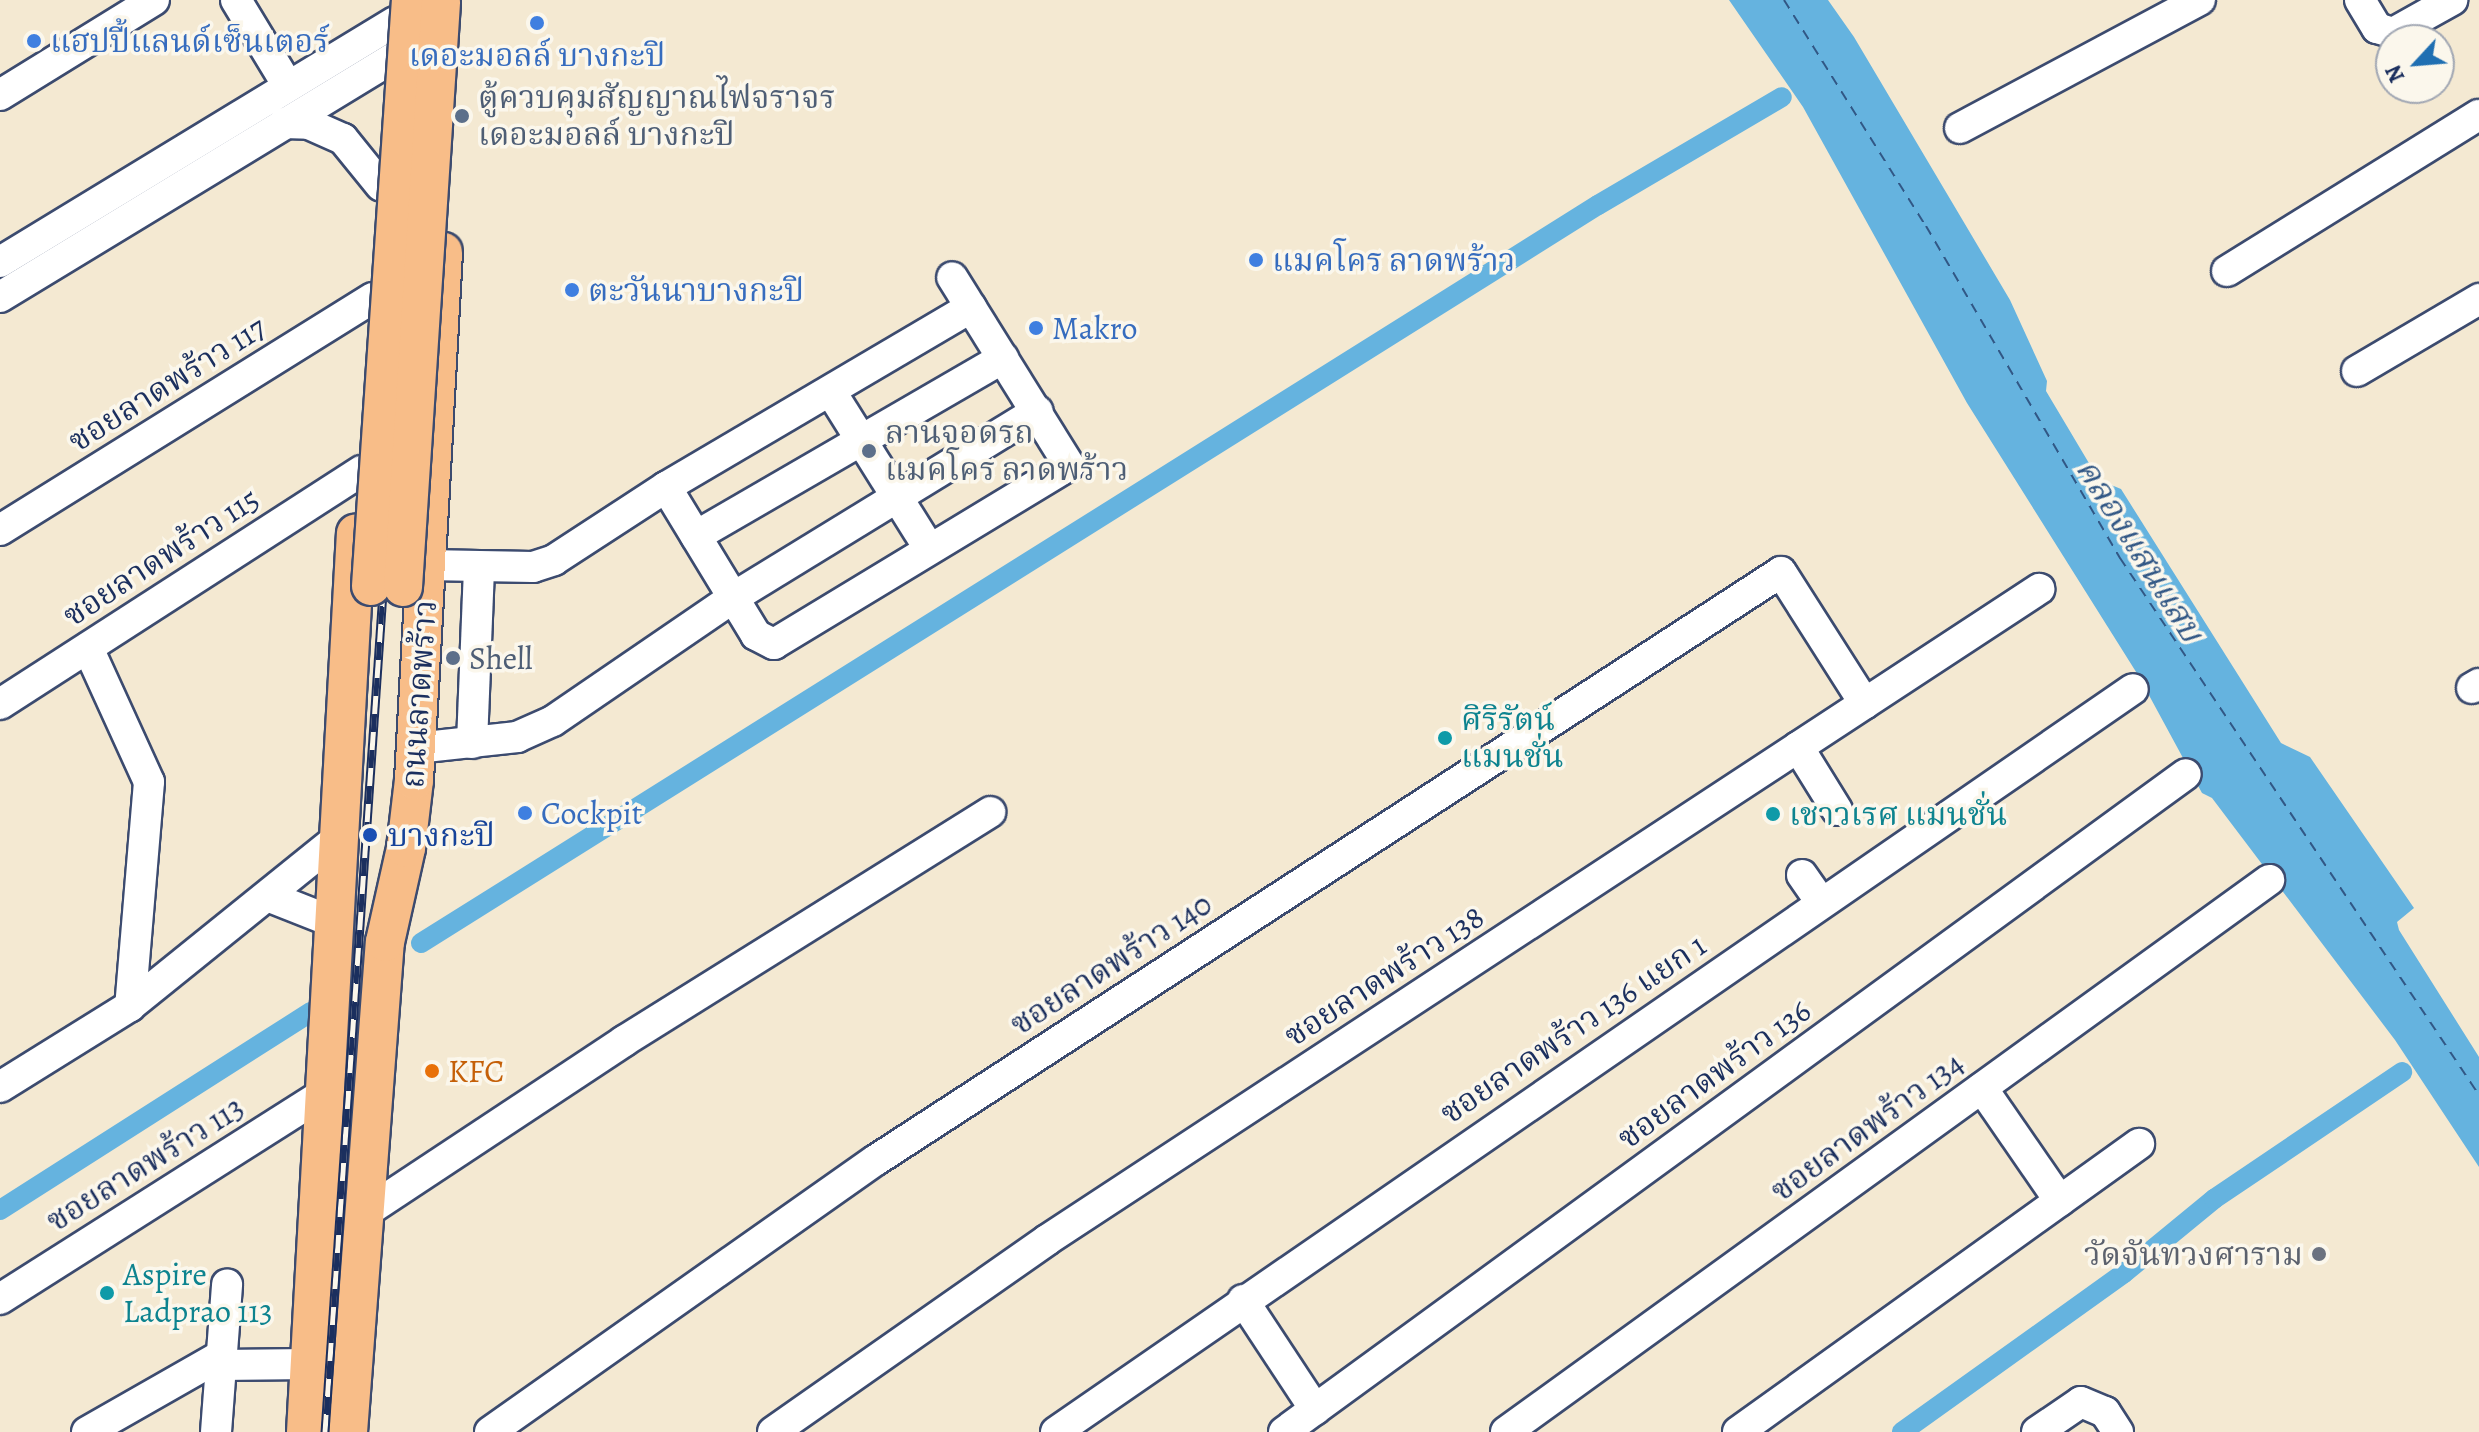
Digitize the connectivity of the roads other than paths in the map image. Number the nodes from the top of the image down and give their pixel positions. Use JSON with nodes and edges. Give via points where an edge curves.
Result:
{"nodes":[{"id":1,"x":154,"y":0,"type":"edge"},
{"id":2,"x":236,"y":0,"type":"edge"},
{"id":3,"x":2200,"y":0,"type":"edge"},
{"id":4,"x":2360,"y":0,"type":"edge"},
{"id":5,"x":2452,"y":0,"type":"edge"},
{"id":6,"x":452,"y":14,"type":"edge"},
{"id":7,"x":399,"y":20,"type":"edge"},
{"id":8,"x":288,"y":86,"type":"junction"},
{"id":9,"x":0,"y":95,"type":"edge"},
{"id":10,"x":2479,"y":115,"type":"edge"},
{"id":11,"x":284,"y":123,"type":"junction"},
{"id":12,"x":1960,"y":128,"type":"dead end"},
{"id":13,"x":381,"y":186,"type":"junction"},
{"id":14,"x":0,"y":262,"type":"edge"},
{"id":15,"x":2227,"y":271,"type":"dead end"},
{"id":16,"x":952,"y":277,"type":"dead end"},
{"id":17,"x":0,"y":297,"type":"edge"},
{"id":18,"x":373,"y":298,"type":"junction"},
{"id":19,"x":2479,"y":299,"type":"edge"},
{"id":20,"x":971,"y":307,"type":"junction"},
{"id":21,"x":1003,"y":358,"type":"junction"},
{"id":22,"x":2357,"y":371,"type":"dead end"},
{"id":23,"x":831,"y":392,"type":"junction"},
{"id":24,"x":1037,"y":411,"type":"junction"},
{"id":25,"x":861,"y":440,"type":"junction"},
{"id":26,"x":361,"y":471,"type":"junction"},
{"id":27,"x":666,"y":487,"type":"junction"},
{"id":28,"x":896,"y":497,"type":"junction"},
{"id":29,"x":0,"y":530,"type":"edge"},
{"id":30,"x":696,"y":536,"type":"junction"},
{"id":31,"x":929,"y":548,"type":"junction"},
{"id":32,"x":479,"y":568,"type":"junction"},
{"id":33,"x":400,"y":579,"type":"junction"},
{"id":34,"x":2039,"y":589,"type":"dead end"},
{"id":35,"x":734,"y":597,"type":"junction"},
{"id":36,"x":88,"y":648,"type":"junction"},
{"id":37,"x":2133,"y":689,"type":"dead end"},
{"id":38,"x":0,"y":704,"type":"edge"},
{"id":39,"x":1865,"y":704,"type":"junction"},
{"id":40,"x":472,"y":743,"type":"junction"},
{"id":41,"x":1798,"y":747,"type":"junction"},
{"id":42,"x":416,"y":748,"type":"junction"},
{"id":43,"x":2186,"y":774,"type":"dead end"},
{"id":44,"x":1837,"y":810,"type":"dead end"},
{"id":45,"x":990,"y":812,"type":"dead end"},
{"id":46,"x":336,"y":840,"type":"junction"},
{"id":47,"x":1802,"y":875,"type":"dead end"},
{"id":48,"x":2269,"y":880,"type":"dead end"},
{"id":49,"x":270,"y":897,"type":"junction"},
{"id":50,"x":1821,"y":902,"type":"junction"},
{"id":51,"x":331,"y":921,"type":"junction"},
{"id":52,"x":385,"y":942,"type":"junction"},
{"id":53,"x":130,"y":1006,"type":"junction"},
{"id":54,"x":330,"y":1052,"type":"junction"},
{"id":55,"x":0,"y":1087,"type":"edge"},
{"id":56,"x":1982,"y":1088,"type":"junction"},
{"id":57,"x":328,"y":1091,"type":"junction"},
{"id":58,"x":2139,"y":1144,"type":"dead end"},
{"id":59,"x":2060,"y":1201,"type":"junction"},
{"id":60,"x":366,"y":1212,"type":"junction"},
{"id":61,"x":227,"y":1284,"type":"dead end"},
{"id":62,"x":0,"y":1299,"type":"edge"},
{"id":63,"x":1243,"y":1300,"type":"junction"},
{"id":64,"x":220,"y":1361,"type":"junction"},
{"id":65,"x":310,"y":1364,"type":"junction"},
{"id":66,"x":1315,"y":1409,"type":"junction"},
{"id":67,"x":87,"y":1432,"type":"edge"},
{"id":68,"x":216,"y":1432,"type":"edge"},
{"id":69,"x":306,"y":1432,"type":"edge"},
{"id":70,"x":348,"y":1432,"type":"edge"},
{"id":71,"x":490,"y":1432,"type":"edge"},
{"id":72,"x":773,"y":1432,"type":"edge"},
{"id":73,"x":1056,"y":1432,"type":"edge"},
{"id":74,"x":1284,"y":1432,"type":"edge"},
{"id":75,"x":1506,"y":1432,"type":"edge"},
{"id":76,"x":1738,"y":1432,"type":"edge"},
{"id":77,"x":2037,"y":1432,"type":"edge"},
{"id":78,"x":2118,"y":1432,"type":"edge"}],
"edges":[{"from":1,"to":9,"type":"street"},
{"from":2,"to":8,"type":"street"},
{"from":3,"to":12,"type":"street"},
{"from":4,"to":5,"type":"street","via":[[2377,28],[2393,33]]},
{"from":6,"to":7,"type":"main road"},
{"from":6,"to":33,"type":"main road","bridge":true},
{"from":7,"to":8,"type":"street"},
{"from":7,"to":11,"type":"street"},
{"from":7,"to":13,"type":"main road"},
{"from":7,"to":33,"type":"main road","bridge":true},
{"from":8,"to":14,"type":"street"},
{"from":10,"to":15,"type":"street"},
{"from":11,"to":13,"type":"street","via":[[309,124],[343,139]]},
{"from":11,"to":17,"type":"street"},
{"from":13,"to":18,"type":"main road"},
{"from":16,"to":20,"type":"street"},
{"from":18,"to":26,"type":"main road"},
{"from":18,"to":29,"type":"street","name":"ซอยลาดพร้าว 117"},
{"from":19,"to":22,"type":"street"},
{"from":20,"to":21,"type":"street"},
{"from":20,"to":23,"type":"street"},
{"from":21,"to":24,"type":"street"},
{"from":21,"to":25,"type":"street"},
{"from":23,"to":25,"type":"street"},
{"from":23,"to":27,"type":"street"},
{"from":24,"to":28,"type":"street"},
{"from":24,"to":31,"type":"street","via":[[1069,465]]},
{"from":25,"to":28,"type":"street"},
{"from":25,"to":30,"type":"street"},
{"from":26,"to":36,"type":"street","name":"ซอยลาดพร้าว 115"},
{"from":26,"to":46,"type":"main road"},
{"from":27,"to":30,"type":"street"},
{"from":27,"to":32,"type":"street","via":[[554,560],[533,567]]},
{"from":28,"to":31,"type":"street"},
{"from":28,"to":35,"type":"street"},
{"from":30,"to":35,"type":"street"},
{"from":31,"to":35,"type":"street","via":[[774,644],[756,635]]},
{"from":32,"to":33,"type":"street"},
{"from":32,"to":40,"type":"street"},
{"from":33,"to":42,"type":"main road","name":"ถนนลาดพร้าว"},
{"from":33,"to":52,"type":"main road"},
{"from":33,"to":54,"type":"main road"},
{"from":34,"to":39,"type":"street","name":"ซอยลาดพร้าว 138"},
{"from":35,"to":40,"type":"street","via":[[553,721],[517,737]]},
{"from":36,"to":38,"type":"street","name":"ซอยลาดพร้าว 115"},
{"from":36,"to":53,"type":"street","via":[[149,782]]},
{"from":37,"to":50,"type":"street","name":"ซอยลาดพร้าว 136 แยก 1"},
{"from":39,"to":41,"type":"street","name":"ซอยลาดพร้าว 138"},
{"from":39,"to":71,"type":"street","name":"ซอยลาดพร้าว 140","via":[[1781,572],[876,1160]]},
{"from":40,"to":42,"type":"street"},
{"from":41,"to":44,"type":"street"},
{"from":41,"to":72,"type":"street","name":"ซอยลาดพร้าว 138","via":[[1047,1240]]},
{"from":42,"to":52,"type":"main road","name":"ถนนลาดพร้าว","via":[[406,848]]},
{"from":43,"to":66,"type":"street","name":"ซอยลาดพร้าว 136"},
{"from":45,"to":60,"type":"street","via":[[624,1041]]},
{"from":46,"to":49,"type":"street"},
{"from":46,"to":51,"type":"main road"},
{"from":47,"to":50,"type":"street"},
{"from":48,"to":56,"type":"street","name":"ซอยลาดพร้าว 134"},
{"from":49,"to":51,"type":"street"},
{"from":49,"to":53,"type":"street"},
{"from":50,"to":63,"type":"street","name":"ซอยลาดพร้าว 136 แยก 1"},
{"from":51,"to":54,"type":"main road"},
{"from":52,"to":60,"type":"main road","name":"ถนนลาดพร้าว"},
{"from":53,"to":55,"type":"street"},
{"from":54,"to":57,"type":"main road"},
{"from":56,"to":59,"type":"street"},
{"from":56,"to":75,"type":"street","name":"ซอยลาดพร้าว 134"},
{"from":57,"to":62,"type":"street","name":"ซอยลาดพร้าว 113"},
{"from":57,"to":65,"type":"main road"},
{"from":58,"to":59,"type":"street"},
{"from":59,"to":76,"type":"street"},
{"from":60,"to":70,"type":"main road","name":"ถนนลาดพร้าว"},
{"from":61,"to":64,"type":"street"},
{"from":63,"to":66,"type":"street"},
{"from":63,"to":73,"type":"street","name":"ซอยลาดพร้าว 136 แยก 1"},
{"from":64,"to":65,"type":"street"},
{"from":64,"to":67,"type":"street"},
{"from":64,"to":68,"type":"street"},
{"from":65,"to":69,"type":"main road"},
{"from":66,"to":74,"type":"street","name":"ซอยลาดพร้าว 136"},
{"from":77,"to":78,"type":"street","via":[[2081,1402],[2105,1412]]}]}
